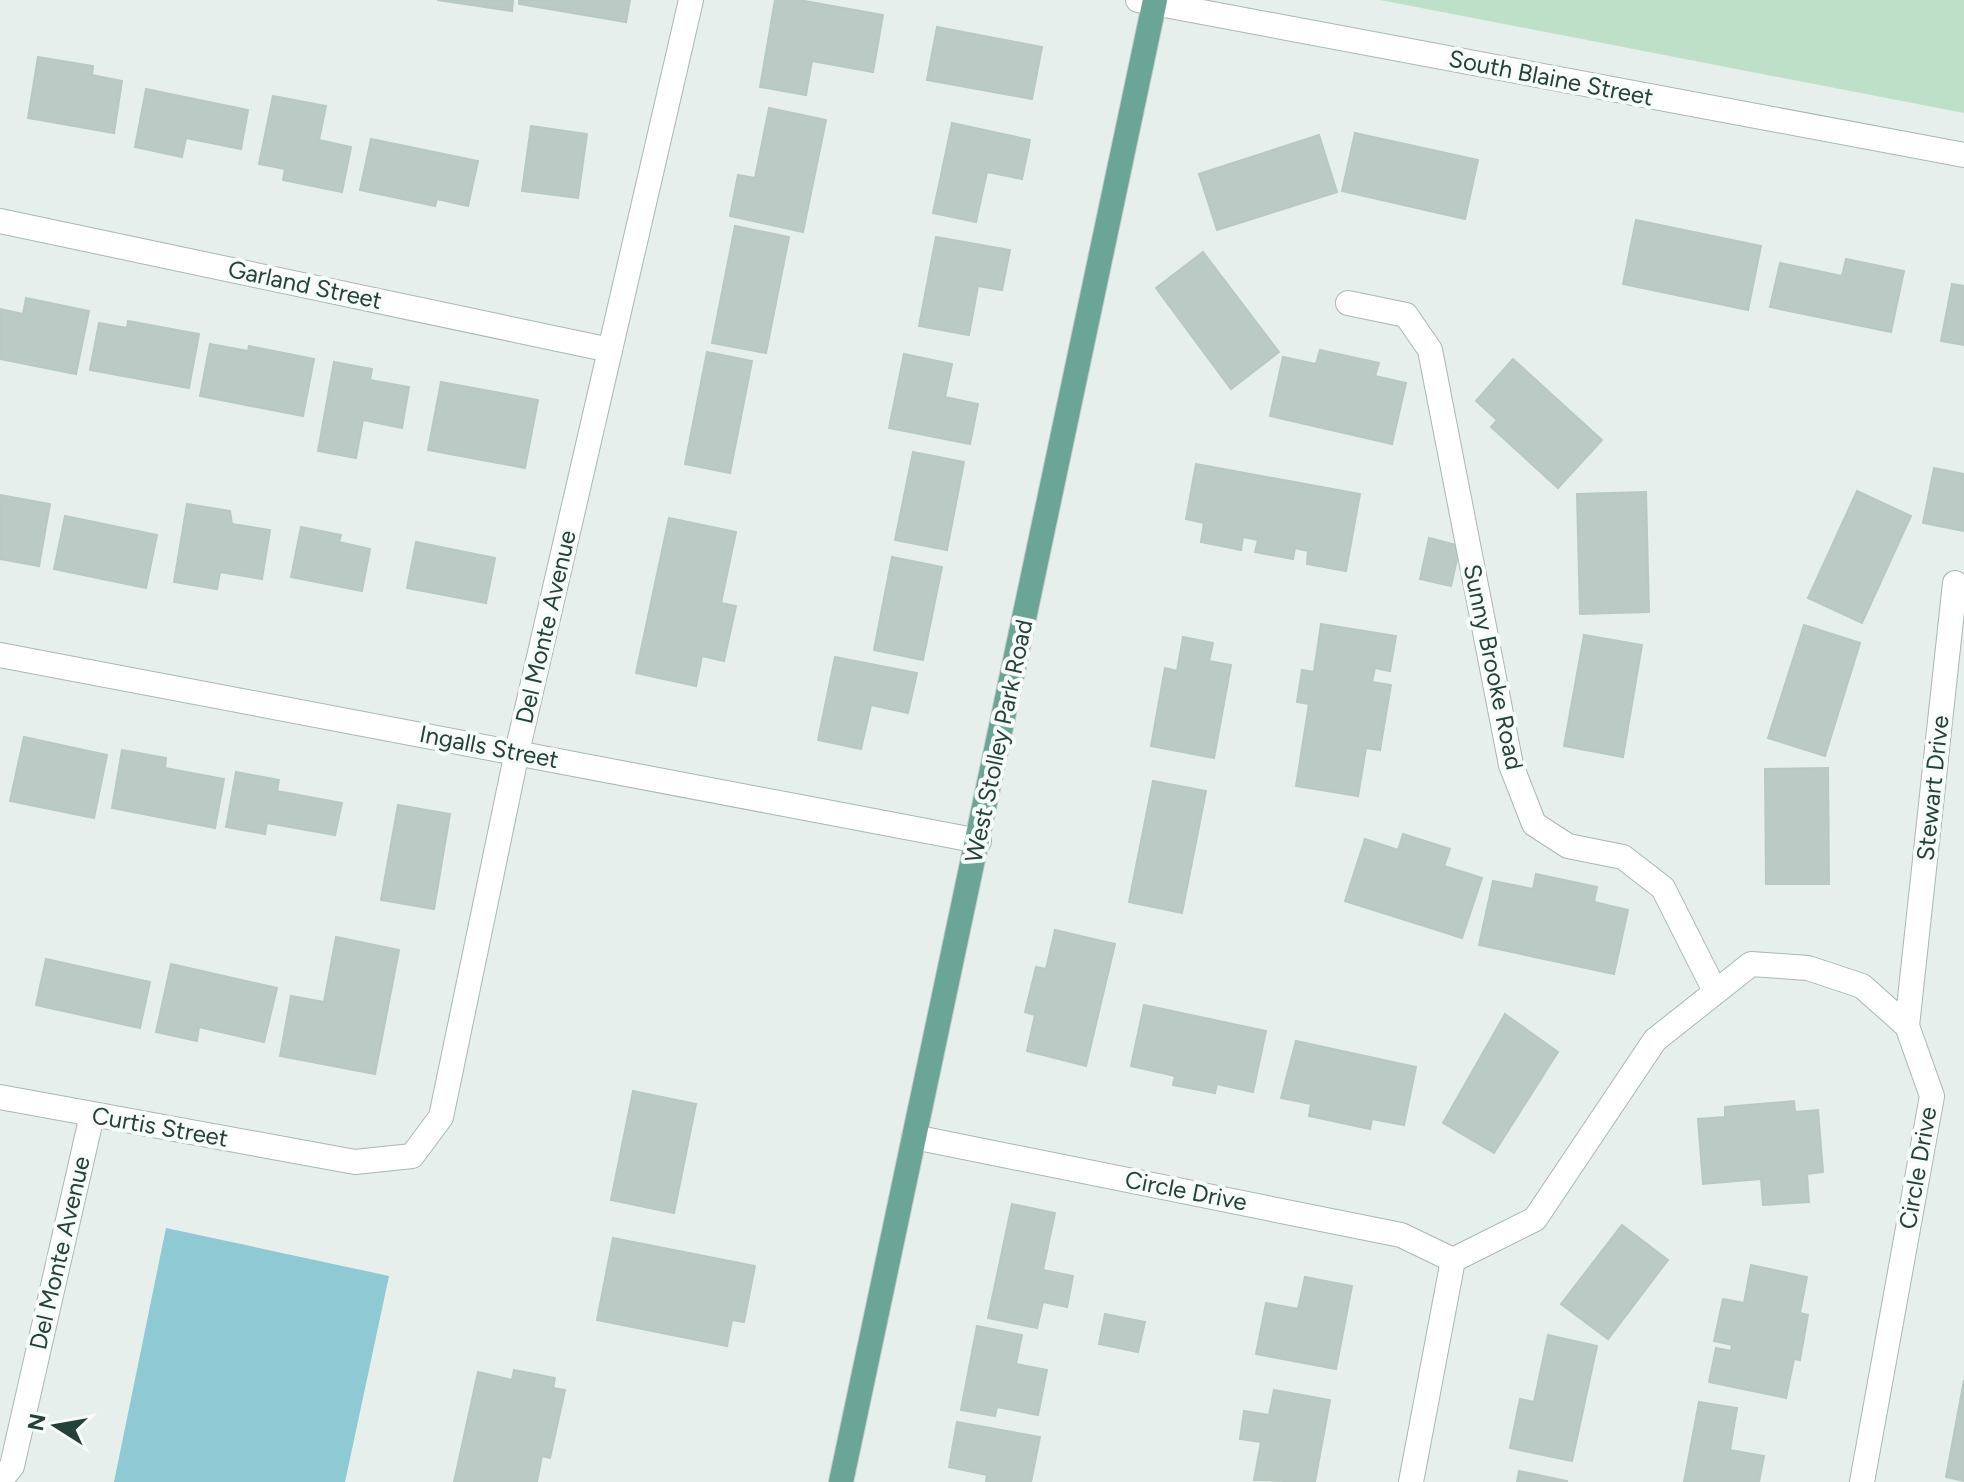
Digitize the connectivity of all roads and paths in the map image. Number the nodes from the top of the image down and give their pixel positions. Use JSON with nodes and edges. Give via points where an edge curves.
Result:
{"nodes":[{"id":1,"x":691,"y":0,"type":"edge"},
{"id":2,"x":1149,"y":1,"type":"edge"},
{"id":3,"x":1964,"y":155,"type":"edge"},
{"id":4,"x":0,"y":221,"type":"edge"},
{"id":5,"x":1348,"y":303,"type":"dead end"},
{"id":6,"x":610,"y":350,"type":"junction"},
{"id":7,"x":1955,"y":583,"type":"dead end"},
{"id":8,"x":0,"y":655,"type":"edge"},
{"id":9,"x":517,"y":752,"type":"junction"},
{"id":10,"x":979,"y":841,"type":"junction"},
{"id":11,"x":1715,"y":991,"type":"junction"},
{"id":12,"x":1907,"y":1026,"type":"junction"},
{"id":13,"x":0,"y":1097,"type":"edge"},
{"id":14,"x":92,"y":1115,"type":"junction"},
{"id":15,"x":914,"y":1137,"type":"junction"},
{"id":16,"x":320,"y":1156,"type":"joint"},
{"id":17,"x":1453,"y":1260,"type":"junction"},
{"id":18,"x":0,"y":1481,"type":"edge"},
{"id":19,"x":841,"y":1482,"type":"edge"},
{"id":20,"x":1411,"y":1482,"type":"edge"},
{"id":21,"x":1862,"y":1482,"type":"edge"}],
"edges":[{"from":1,"to":6,"type":"street","name":"Del Monte Avenue"},
{"from":2,"to":3,"type":"street","name":"South Blaine Street"},
{"from":2,"to":10,"type":"main road","name":"West Stolley Park Road"},
{"from":4,"to":6,"type":"street","name":"Garland Street"},
{"from":5,"to":11,"type":"street","name":"Sunny Brooke Road","via":[[1406,315],[1430,350],[1511,765],[1534,824],[1568,846],[1623,857],[1663,888]]},
{"from":6,"to":9,"type":"street","name":"Del Monte Avenue"},
{"from":7,"to":12,"type":"street","name":"Stewart Drive"},
{"from":8,"to":9,"type":"street","name":"Ingalls Street"},
{"from":9,"to":10,"type":"street","name":"Ingalls Street"},
{"from":9,"to":16,"type":"street","name":"Del Monte Avenue","via":[[441,1117],[412,1156],[355,1162]]},
{"from":10,"to":15,"type":"main road","name":"West Stolley Park Road"},
{"from":11,"to":12,"type":"street","name":"Circle Drive","via":[[1751,964],[1808,968],[1862,986]]},
{"from":11,"to":17,"type":"street","name":"Circle Drive","via":[[1655,1040],[1535,1219]]},
{"from":12,"to":21,"type":"street","name":"Circle Drive","via":[[1932,1096]]},
{"from":13,"to":14,"type":"street","name":"Curtis Street"},
{"from":14,"to":16,"type":"street","name":"Curtis Street"},
{"from":14,"to":18,"type":"street","name":"Del Monte Avenue","via":[[12,1466]]},
{"from":15,"to":17,"type":"street","name":"Circle Drive","via":[[1401,1235]]},
{"from":15,"to":19,"type":"main road","name":"West Stolley Park Road"},
{"from":17,"to":20,"type":"street"}]}
